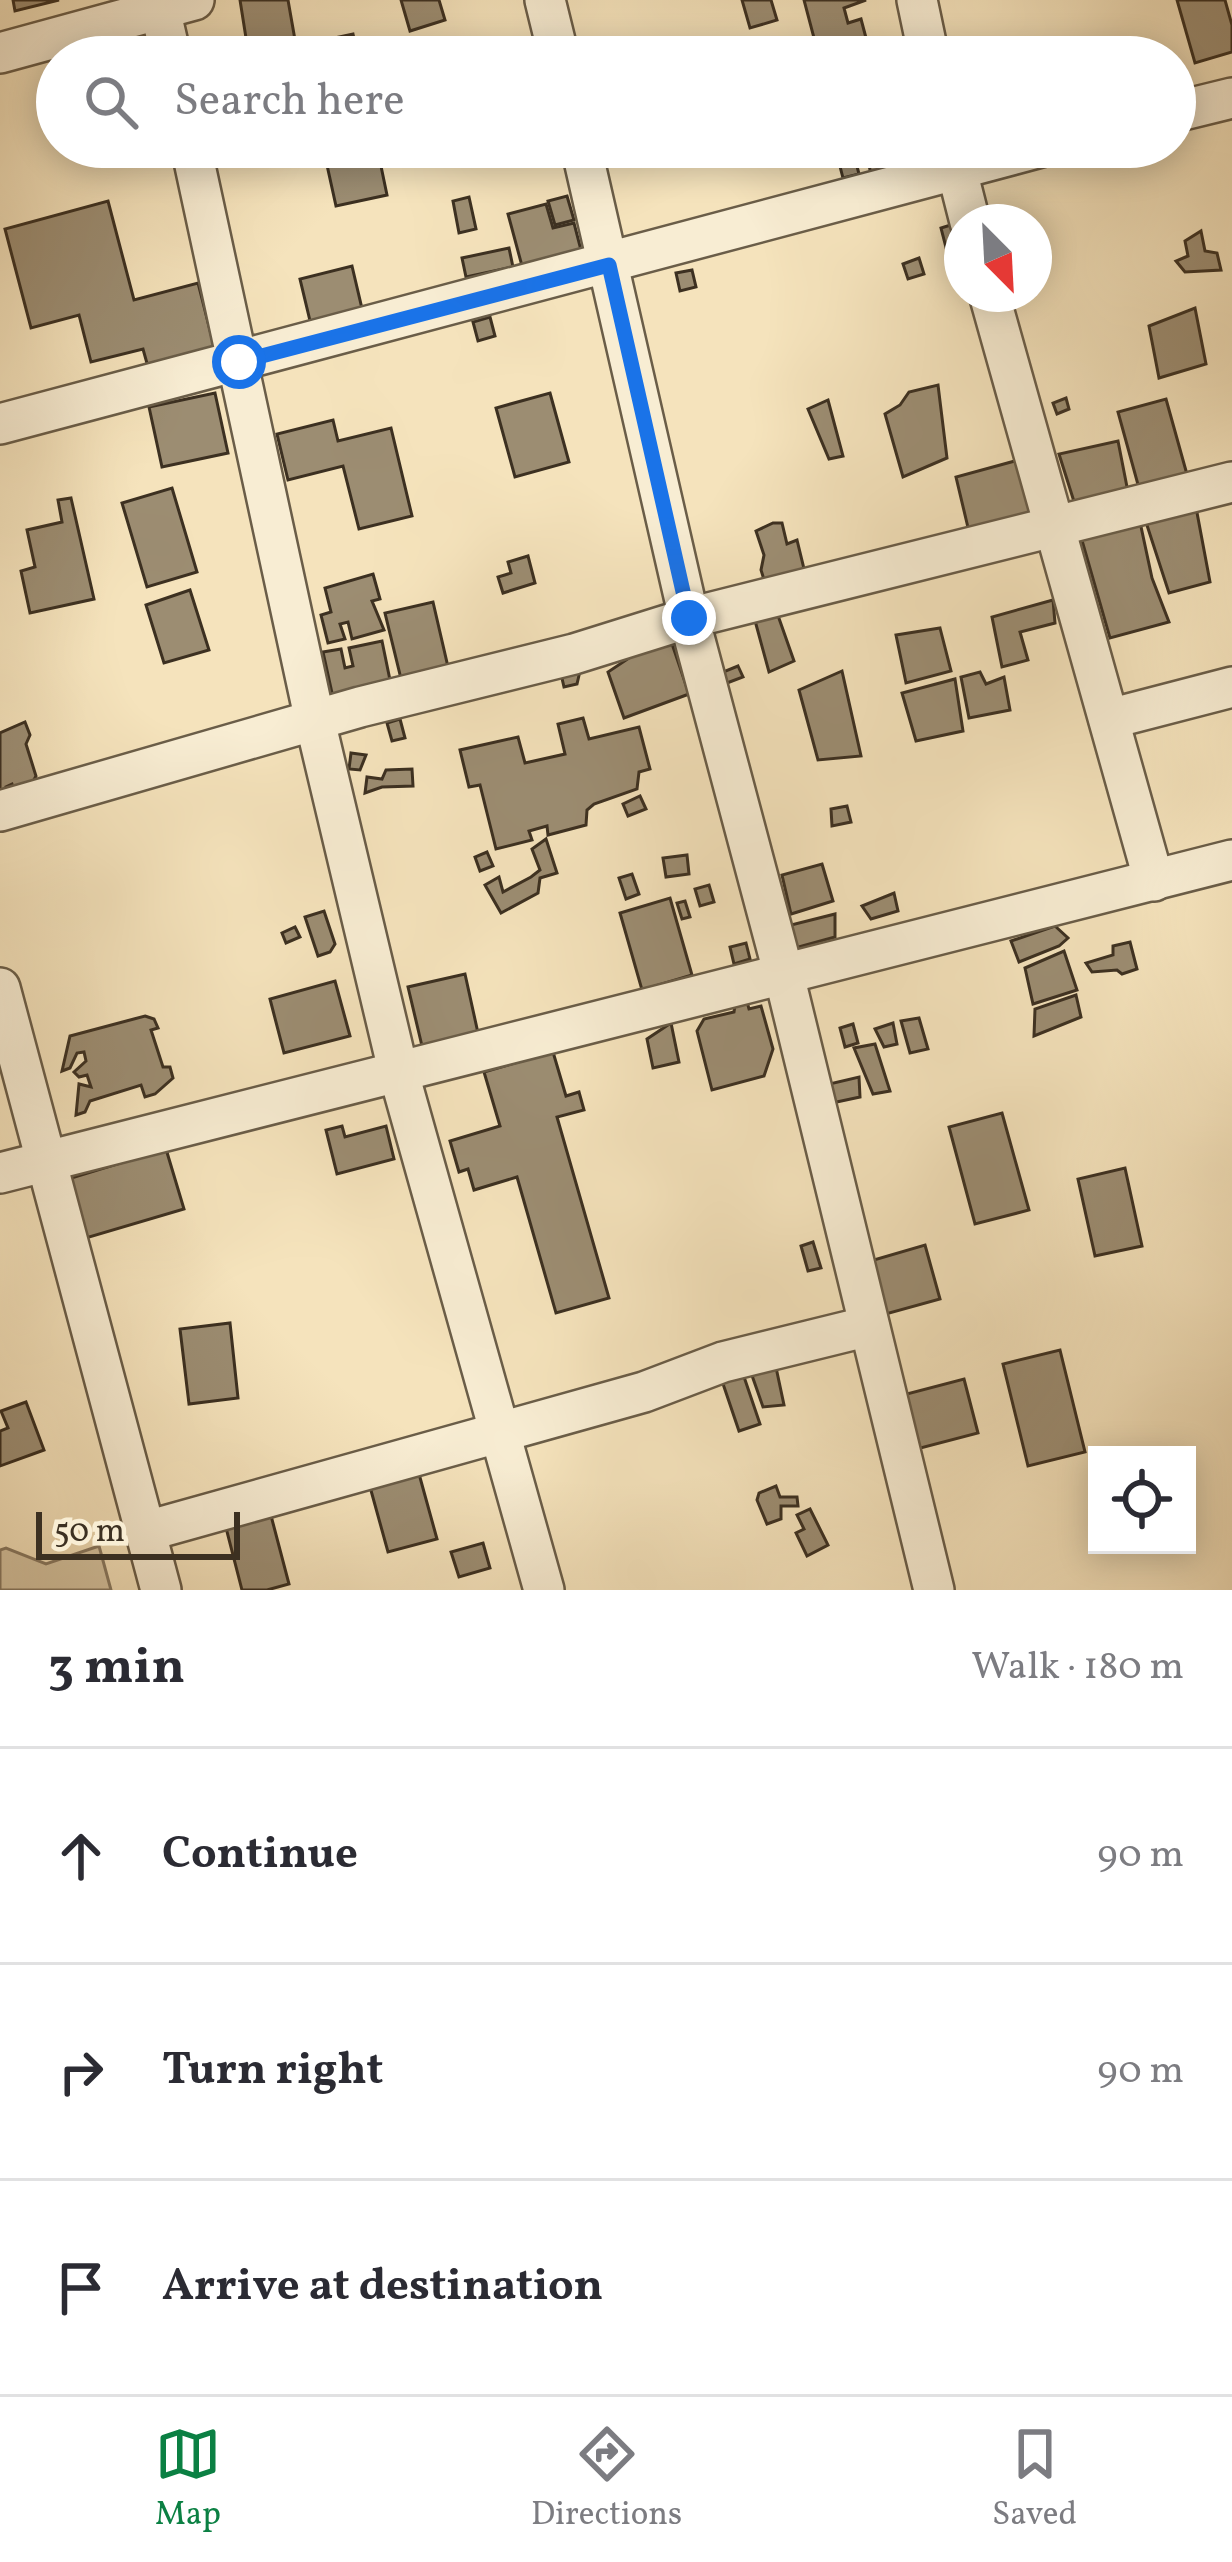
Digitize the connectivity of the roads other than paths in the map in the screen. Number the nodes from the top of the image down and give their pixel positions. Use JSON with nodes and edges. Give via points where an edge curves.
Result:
{"nodes":[{"id":1,"x":545,"y":0,"type":"edge"},
{"id":2,"x":917,"y":0,"type":"edge"},
{"id":3,"x":171,"y":3,"type":"edge"},
{"id":4,"x":58,"y":36,"type":"edge"},
{"id":5,"x":171,"y":36,"type":"edge"},
{"id":6,"x":554,"y":36,"type":"edge"},
{"id":7,"x":925,"y":36,"type":"edge"},
{"id":8,"x":36,"y":42,"type":"edge"},
{"id":9,"x":0,"y":53,"type":"edge"},
{"id":10,"x":1232,"y":98,"type":"edge"},
{"id":11,"x":1196,"y":107,"type":"edge"},
{"id":12,"x":196,"y":168,"type":"edge"},
{"id":13,"x":585,"y":168,"type":"edge"},
{"id":14,"x":922,"y":168,"type":"edge"},
{"id":15,"x":956,"y":168,"type":"edge"},
{"id":16,"x":966,"y":204,"type":"edge"},
{"id":17,"x":609,"y":265,"type":"junction"},
{"id":18,"x":993,"y":312,"type":"edge"},
{"id":19,"x":239,"y":362,"type":"junction"},
{"id":20,"x":0,"y":424,"type":"edge"},
{"id":21,"x":1232,"y":482,"type":"edge"},
{"id":22,"x":1054,"y":524,"type":"junction"},
{"id":23,"x":689,"y":618,"type":"junction"},
{"id":24,"x":1232,"y":687,"type":"edge"},
{"id":25,"x":1108,"y":718,"type":"junction"},
{"id":26,"x":315,"y":721,"type":"junction"},
{"id":27,"x":0,"y":811,"type":"edge"},
{"id":28,"x":1232,"y":860,"type":"edge"},
{"id":29,"x":1154,"y":881,"type":"junction"},
{"id":30,"x":784,"y":975,"type":"junction"},
{"id":31,"x":0,"y":988,"type":"edge"},
{"id":32,"x":399,"y":1074,"type":"junction"},
{"id":33,"x":45,"y":1162,"type":"junction"},
{"id":34,"x":0,"y":1174,"type":"edge"},
{"id":35,"x":868,"y":1326,"type":"junction"},
{"id":36,"x":501,"y":1432,"type":"junction"},
{"id":37,"x":147,"y":1531,"type":"junction"},
{"id":38,"x":161,"y":1590,"type":"edge"},
{"id":39,"x":544,"y":1590,"type":"edge"},
{"id":40,"x":934,"y":1590,"type":"edge"}],
"edges":[{"from":1,"to":6,"type":"street"},
{"from":2,"to":7,"type":"street"},
{"from":3,"to":4,"type":"street"},
{"from":3,"to":5,"type":"street"},
{"from":8,"to":9,"type":"street"},
{"from":10,"to":11,"type":"street"},
{"from":12,"to":19,"type":"street"},
{"from":13,"to":17,"type":"street"},
{"from":14,"to":17,"type":"street"},
{"from":15,"to":16,"type":"street"},
{"from":17,"to":19,"type":"street"},
{"from":17,"to":23,"type":"street"},
{"from":18,"to":22,"type":"street"},
{"from":19,"to":20,"type":"street"},
{"from":19,"to":26,"type":"street"},
{"from":21,"to":22,"type":"street"},
{"from":22,"to":23,"type":"street"},
{"from":22,"to":25,"type":"street"},
{"from":23,"to":26,"type":"street"},
{"from":23,"to":30,"type":"street"},
{"from":24,"to":25,"type":"street"},
{"from":25,"to":29,"type":"street"},
{"from":26,"to":27,"type":"street"},
{"from":26,"to":32,"type":"street"},
{"from":28,"to":29,"type":"street"},
{"from":29,"to":30,"type":"street"},
{"from":30,"to":32,"type":"street"},
{"from":30,"to":35,"type":"street"},
{"from":31,"to":33,"type":"street"},
{"from":32,"to":33,"type":"street"},
{"from":32,"to":36,"type":"street"},
{"from":33,"to":34,"type":"street"},
{"from":33,"to":37,"type":"street"},
{"from":35,"to":36,"type":"street"},
{"from":35,"to":40,"type":"street"},
{"from":36,"to":37,"type":"street"},
{"from":36,"to":39,"type":"street"},
{"from":37,"to":38,"type":"street"}]}
